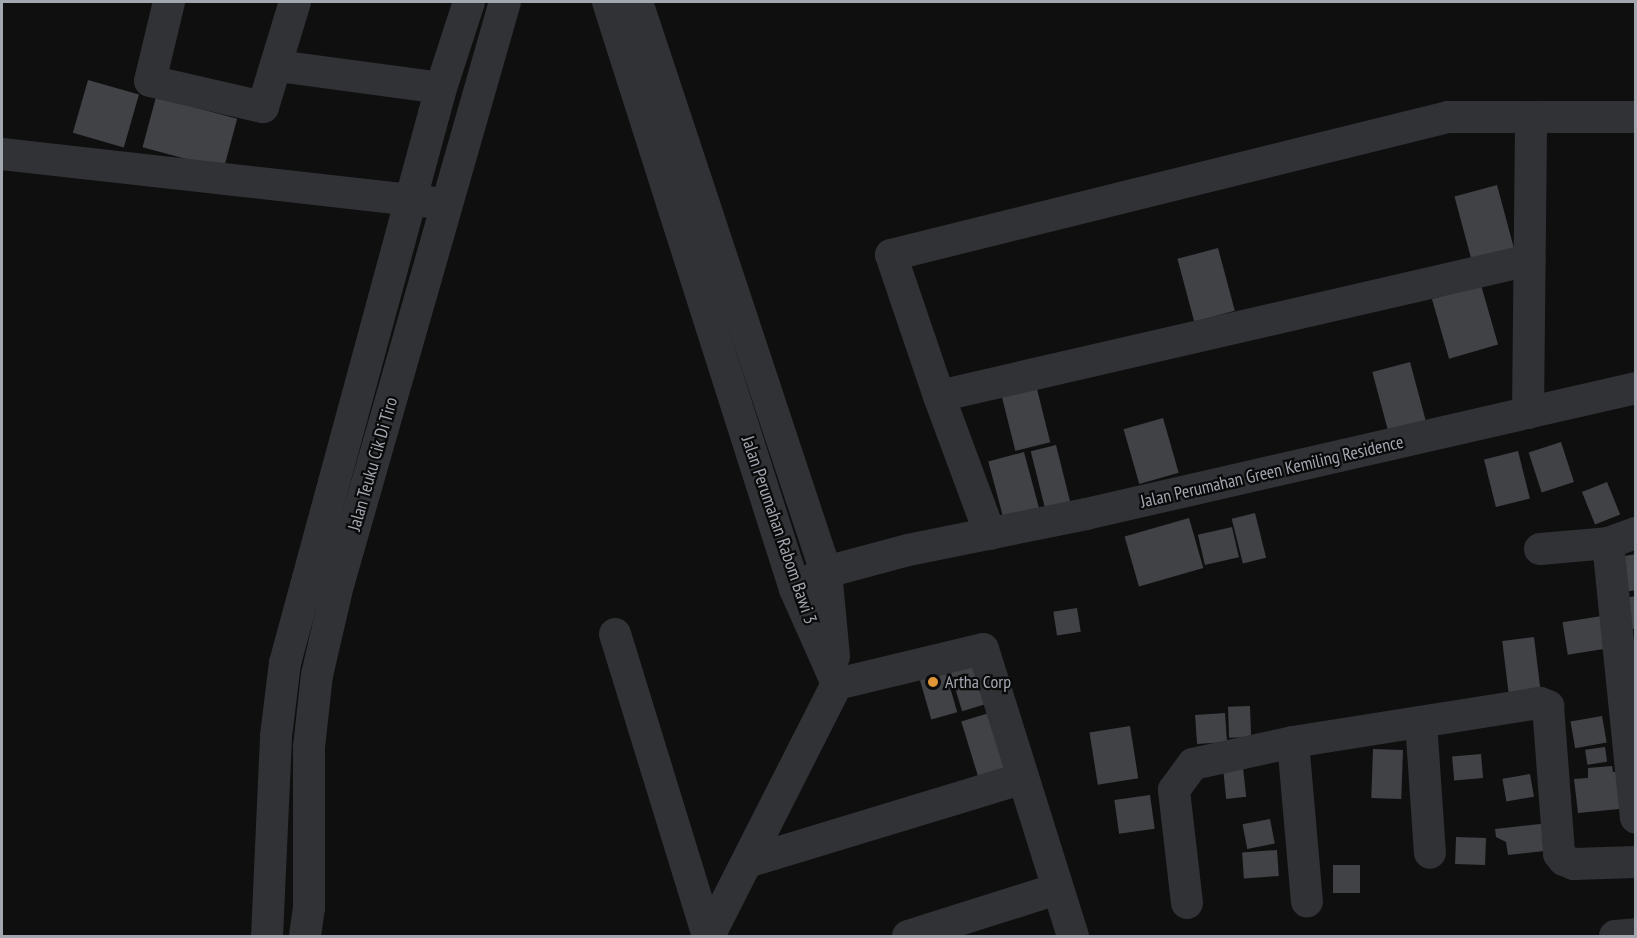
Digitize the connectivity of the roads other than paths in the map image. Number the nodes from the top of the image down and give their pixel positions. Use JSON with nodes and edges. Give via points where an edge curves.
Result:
{"nodes":[{"id":1,"x":169,"y":2,"type":"edge"},
{"id":2,"x":295,"y":2,"type":"edge"},
{"id":3,"x":608,"y":2,"type":"edge"},
{"id":4,"x":638,"y":2,"type":"edge"},
{"id":5,"x":468,"y":3,"type":"edge"},
{"id":6,"x":501,"y":10,"type":"edge"},
{"id":7,"x":278,"y":66,"type":"junction"},
{"id":8,"x":441,"y":88,"type":"junction"},
{"id":9,"x":1531,"y":117,"type":"junction"},
{"id":10,"x":1635,"y":117,"type":"edge"},
{"id":11,"x":2,"y":154,"type":"edge"},
{"id":12,"x":411,"y":201,"type":"junction"},
{"id":13,"x":447,"y":203,"type":"junction"},
{"id":14,"x":1530,"y":260,"type":"junction"},
{"id":15,"x":1635,"y":388,"type":"edge"},
{"id":16,"x":939,"y":396,"type":"junction"},
{"id":17,"x":1528,"y":413,"type":"junction"},
{"id":18,"x":990,"y":534,"type":"junction"},
{"id":19,"x":1622,"y":538,"type":"edge"},
{"id":20,"x":1540,"y":549,"type":"dead end"},
{"id":21,"x":826,"y":572,"type":"junction"},
{"id":22,"x":795,"y":589,"type":"junction"},
{"id":23,"x":615,"y":634,"type":"dead end"},
{"id":24,"x":1628,"y":650,"type":"edge"},
{"id":25,"x":837,"y":684,"type":"junction"},
{"id":26,"x":1421,"y":722,"type":"junction"},
{"id":27,"x":1293,"y":742,"type":"junction"},
{"id":28,"x":1632,"y":751,"type":"edge"},
{"id":29,"x":1023,"y":778,"type":"junction"},
{"id":30,"x":1635,"y":818,"type":"edge"},
{"id":31,"x":1430,"y":853,"type":"dead end"},
{"id":32,"x":747,"y":862,"type":"junction"},
{"id":33,"x":1635,"y":862,"type":"edge"},
{"id":34,"x":1057,"y":889,"type":"junction"},
{"id":35,"x":1307,"y":901,"type":"dead end"},
{"id":36,"x":1186,"y":903,"type":"dead end"},
{"id":37,"x":1635,"y":934,"type":"edge"},
{"id":38,"x":267,"y":936,"type":"edge"},
{"id":39,"x":305,"y":936,"type":"edge"},
{"id":40,"x":709,"y":936,"type":"edge"},
{"id":41,"x":908,"y":936,"type":"edge"},
{"id":42,"x":1073,"y":936,"type":"edge"},
{"id":43,"x":1615,"y":936,"type":"edge"}],
"edges":[{"from":1,"to":7,"type":"street","via":[[150,81],[263,107]]},
{"from":2,"to":7,"type":"street"},
{"from":3,"to":22,"type":"street","name":"Jalan Perumahan Rabom Bawi 3"},
{"from":4,"to":21,"type":"street","name":"Jalan Perumahan Rabom Bawi 3"},
{"from":5,"to":6,"type":"street"},
{"from":5,"to":8,"type":"street","name":"Jalan Teuku Cik Di Tiro"},
{"from":6,"to":13,"type":"street","name":"Jalan Teuku Cik Di Tiro"},
{"from":7,"to":8,"type":"street"},
{"from":8,"to":12,"type":"street","name":"Jalan Teuku Cik Di Tiro"},
{"from":9,"to":10,"type":"street"},
{"from":9,"to":14,"type":"street"},
{"from":9,"to":16,"type":"street","via":[[1448,117],[891,255]]},
{"from":11,"to":12,"type":"street"},
{"from":12,"to":13,"type":"street"},
{"from":12,"to":38,"type":"street","name":"Jalan Teuku Cik Di Tiro","via":[[285,663],[276,736]]},
{"from":13,"to":39,"type":"street","name":"Jalan Teuku Cik Di Tiro","via":[[338,585],[317,675],[309,747],[309,908]]},
{"from":14,"to":16,"type":"street"},
{"from":14,"to":17,"type":"street"},
{"from":15,"to":17,"type":"street","name":"Jalan Perumahan Green Kemiling Residence"},
{"from":16,"to":18,"type":"street"},
{"from":17,"to":18,"type":"street","name":"Jalan Perumahan Green Kemiling Residence"},
{"from":18,"to":21,"type":"street","name":"Jalan Perumahan Green Kemiling Residence","via":[[908,549]]},
{"from":19,"to":20,"type":"street"},
{"from":19,"to":24,"type":"street"},
{"from":21,"to":22,"type":"street","name":"Jalan Perumahan Green Kemiling Residence"},
{"from":21,"to":25,"type":"street","name":"Jalan Perumahan Rabom Bawi 3"},
{"from":22,"to":25,"type":"street","name":"Jalan Perumahan Rabom Bawi 3"},
{"from":23,"to":40,"type":"street"},
{"from":24,"to":28,"type":"street"},
{"from":25,"to":29,"type":"street","via":[[983,649]]},
{"from":25,"to":32,"type":"street"},
{"from":26,"to":27,"type":"street"},
{"from":26,"to":31,"type":"street"},
{"from":26,"to":33,"type":"street","via":[[1545,704],[1559,854],[1564,861],[1574,864]]},
{"from":27,"to":35,"type":"street"},
{"from":27,"to":36,"type":"street","via":[[1206,758],[1181,776],[1174,790]]},
{"from":28,"to":30,"type":"street"},
{"from":29,"to":32,"type":"street"},
{"from":29,"to":34,"type":"street"},
{"from":32,"to":40,"type":"street"},
{"from":34,"to":41,"type":"street"},
{"from":34,"to":42,"type":"street"},
{"from":37,"to":43,"type":"street"}]}
